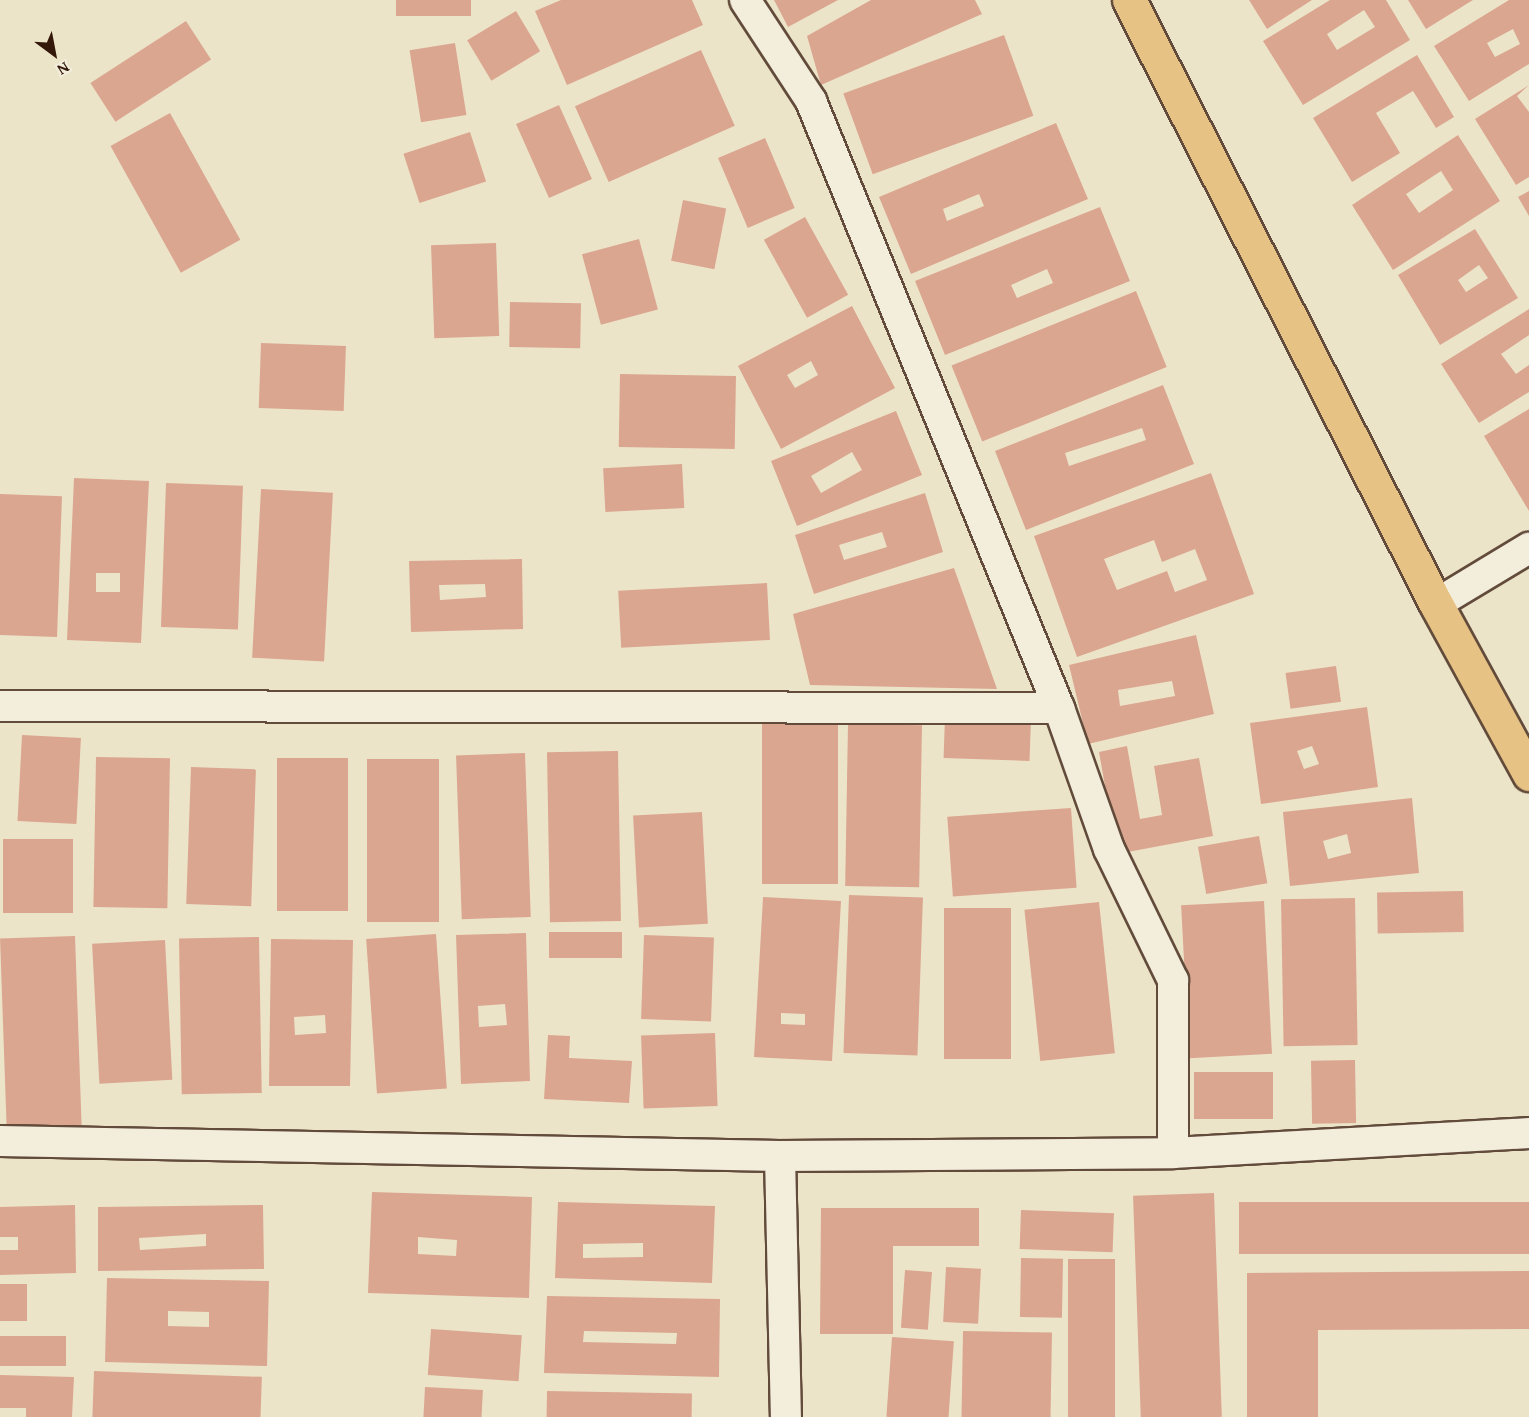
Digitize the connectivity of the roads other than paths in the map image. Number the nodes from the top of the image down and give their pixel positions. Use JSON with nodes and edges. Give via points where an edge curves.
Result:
{"nodes":[{"id":1,"x":746,"y":0,"type":"edge"},
{"id":2,"x":1129,"y":0,"type":"edge"},
{"id":3,"x":1529,"y":548,"type":"edge"},
{"id":4,"x":1436,"y":604,"type":"junction"},
{"id":5,"x":0,"y":706,"type":"edge"},
{"id":6,"x":1059,"y":708,"type":"junction"},
{"id":7,"x":1529,"y":774,"type":"edge"},
{"id":8,"x":1529,"y":1133,"type":"edge"},
{"id":9,"x":0,"y":1141,"type":"edge"},
{"id":10,"x":1173,"y":1153,"type":"junction"},
{"id":11,"x":780,"y":1156,"type":"junction"},
{"id":12,"x":786,"y":1417,"type":"edge"}],
"edges":[{"from":1,"to":6,"type":"street","via":[[811,101]]},
{"from":2,"to":4,"type":"highway"},
{"from":3,"to":4,"type":"street"},
{"from":4,"to":7,"type":"highway"},
{"from":5,"to":6,"type":"street"},
{"from":6,"to":10,"type":"street","via":[[1109,849],[1173,980]]},
{"from":8,"to":10,"type":"street"},
{"from":9,"to":11,"type":"street"},
{"from":10,"to":11,"type":"street"},
{"from":11,"to":12,"type":"street"}]}
